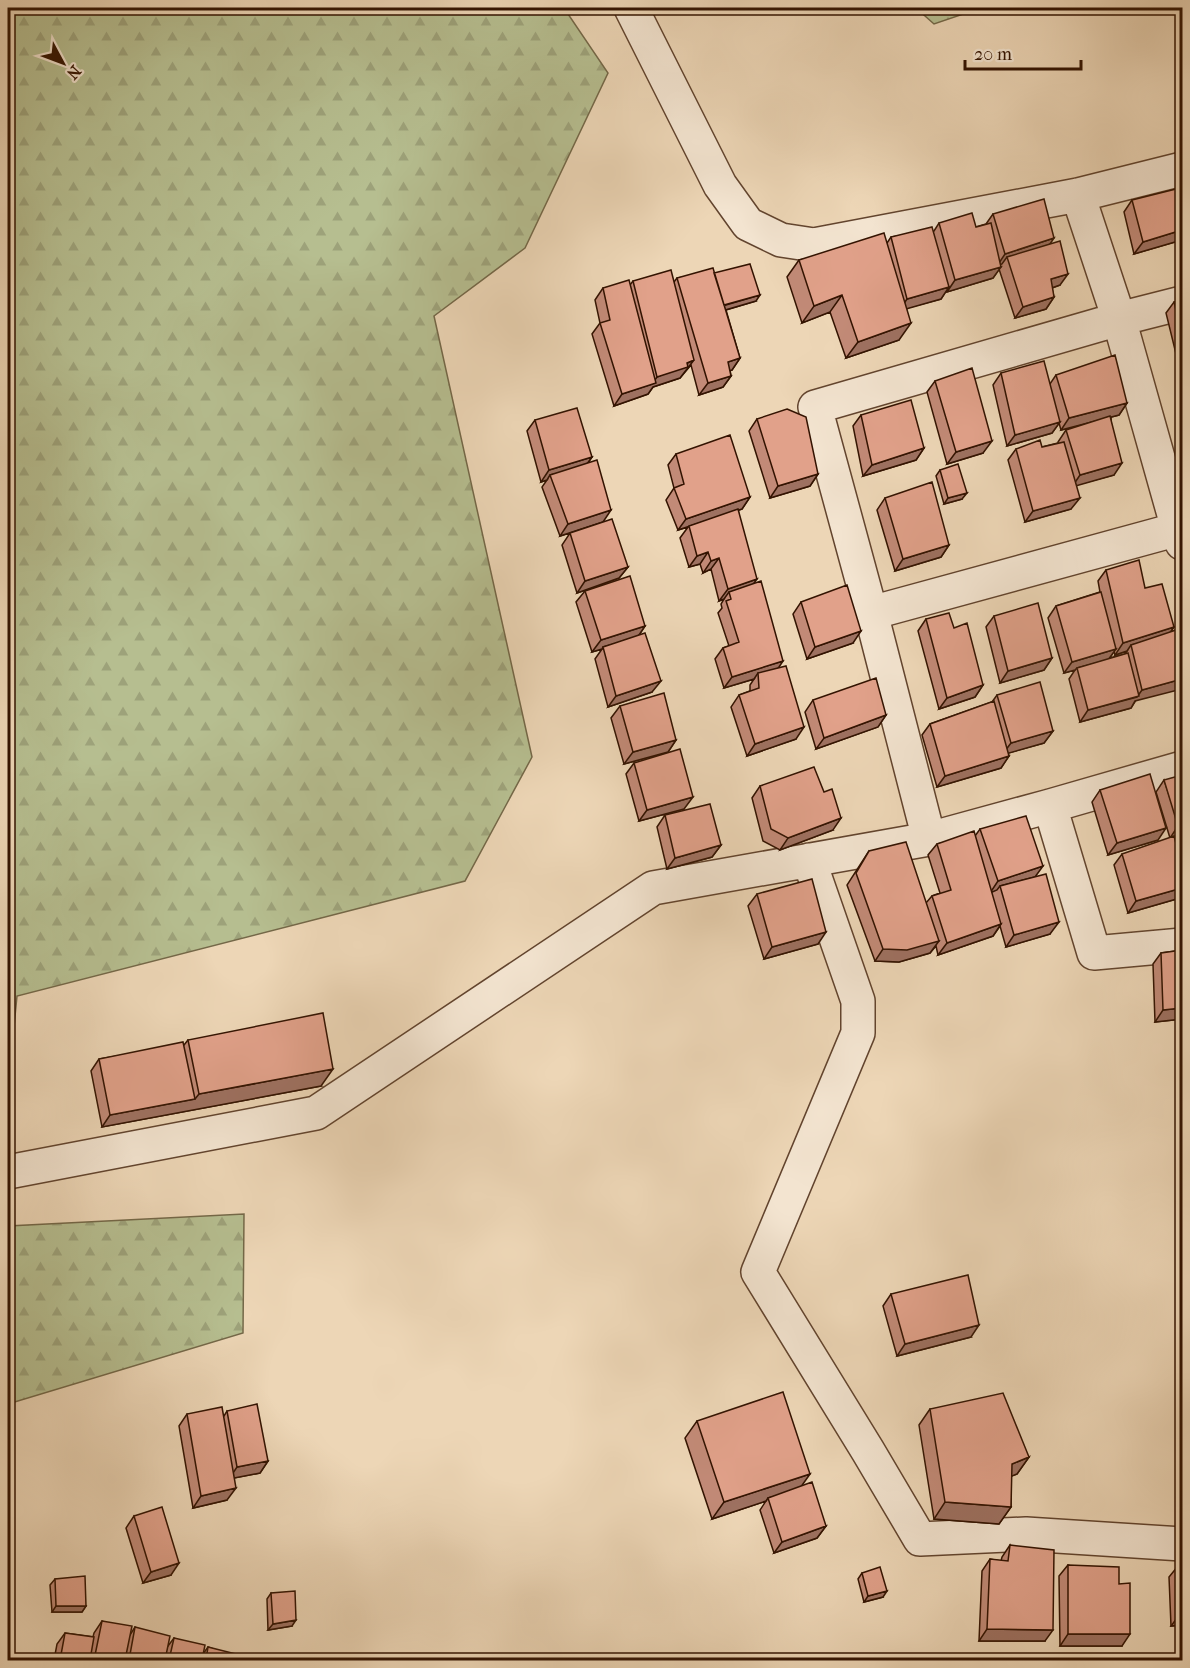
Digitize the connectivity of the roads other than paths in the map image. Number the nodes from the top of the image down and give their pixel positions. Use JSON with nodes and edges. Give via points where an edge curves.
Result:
{"nodes":[{"id":1,"x":631,"y":8,"type":"edge"},
{"id":2,"x":1182,"y":169,"type":"edge"},
{"id":3,"x":1078,"y":195,"type":"junction"},
{"id":4,"x":1182,"y":303,"type":"edge"},
{"id":5,"x":1119,"y":319,"type":"junction"},
{"id":6,"x":1181,"y":533,"type":"edge"},
{"id":7,"x":871,"y":614,"type":"junction"},
{"id":8,"x":1182,"y":768,"type":"edge"},
{"id":9,"x":1050,"y":806,"type":"junction"},
{"id":10,"x":929,"y":838,"type":"junction"},
{"id":11,"x":809,"y":860,"type":"junction"},
{"id":12,"x":1182,"y":945,"type":"edge"},
{"id":13,"x":8,"y":1172,"type":"edge"},
{"id":14,"x":1182,"y":1544,"type":"edge"}],
"edges":[{"from":1,"to":3,"type":"street","via":[[720,185],[748,224],[781,240],[814,245]]},
{"from":2,"to":3,"type":"street"},
{"from":3,"to":5,"type":"street"},
{"from":4,"to":5,"type":"street"},
{"from":5,"to":6,"type":"street"},
{"from":5,"to":7,"type":"street","via":[[815,407]]},
{"from":6,"to":7,"type":"street"},
{"from":7,"to":10,"type":"street"},
{"from":8,"to":9,"type":"street"},
{"from":9,"to":10,"type":"street"},
{"from":9,"to":12,"type":"street","via":[[1094,953]]},
{"from":10,"to":11,"type":"street"},
{"from":11,"to":13,"type":"street","via":[[653,888],[316,1113]]},
{"from":11,"to":14,"type":"street","via":[[858,1001],[858,1033],[758,1272],[920,1539],[1026,1534]]}]}
